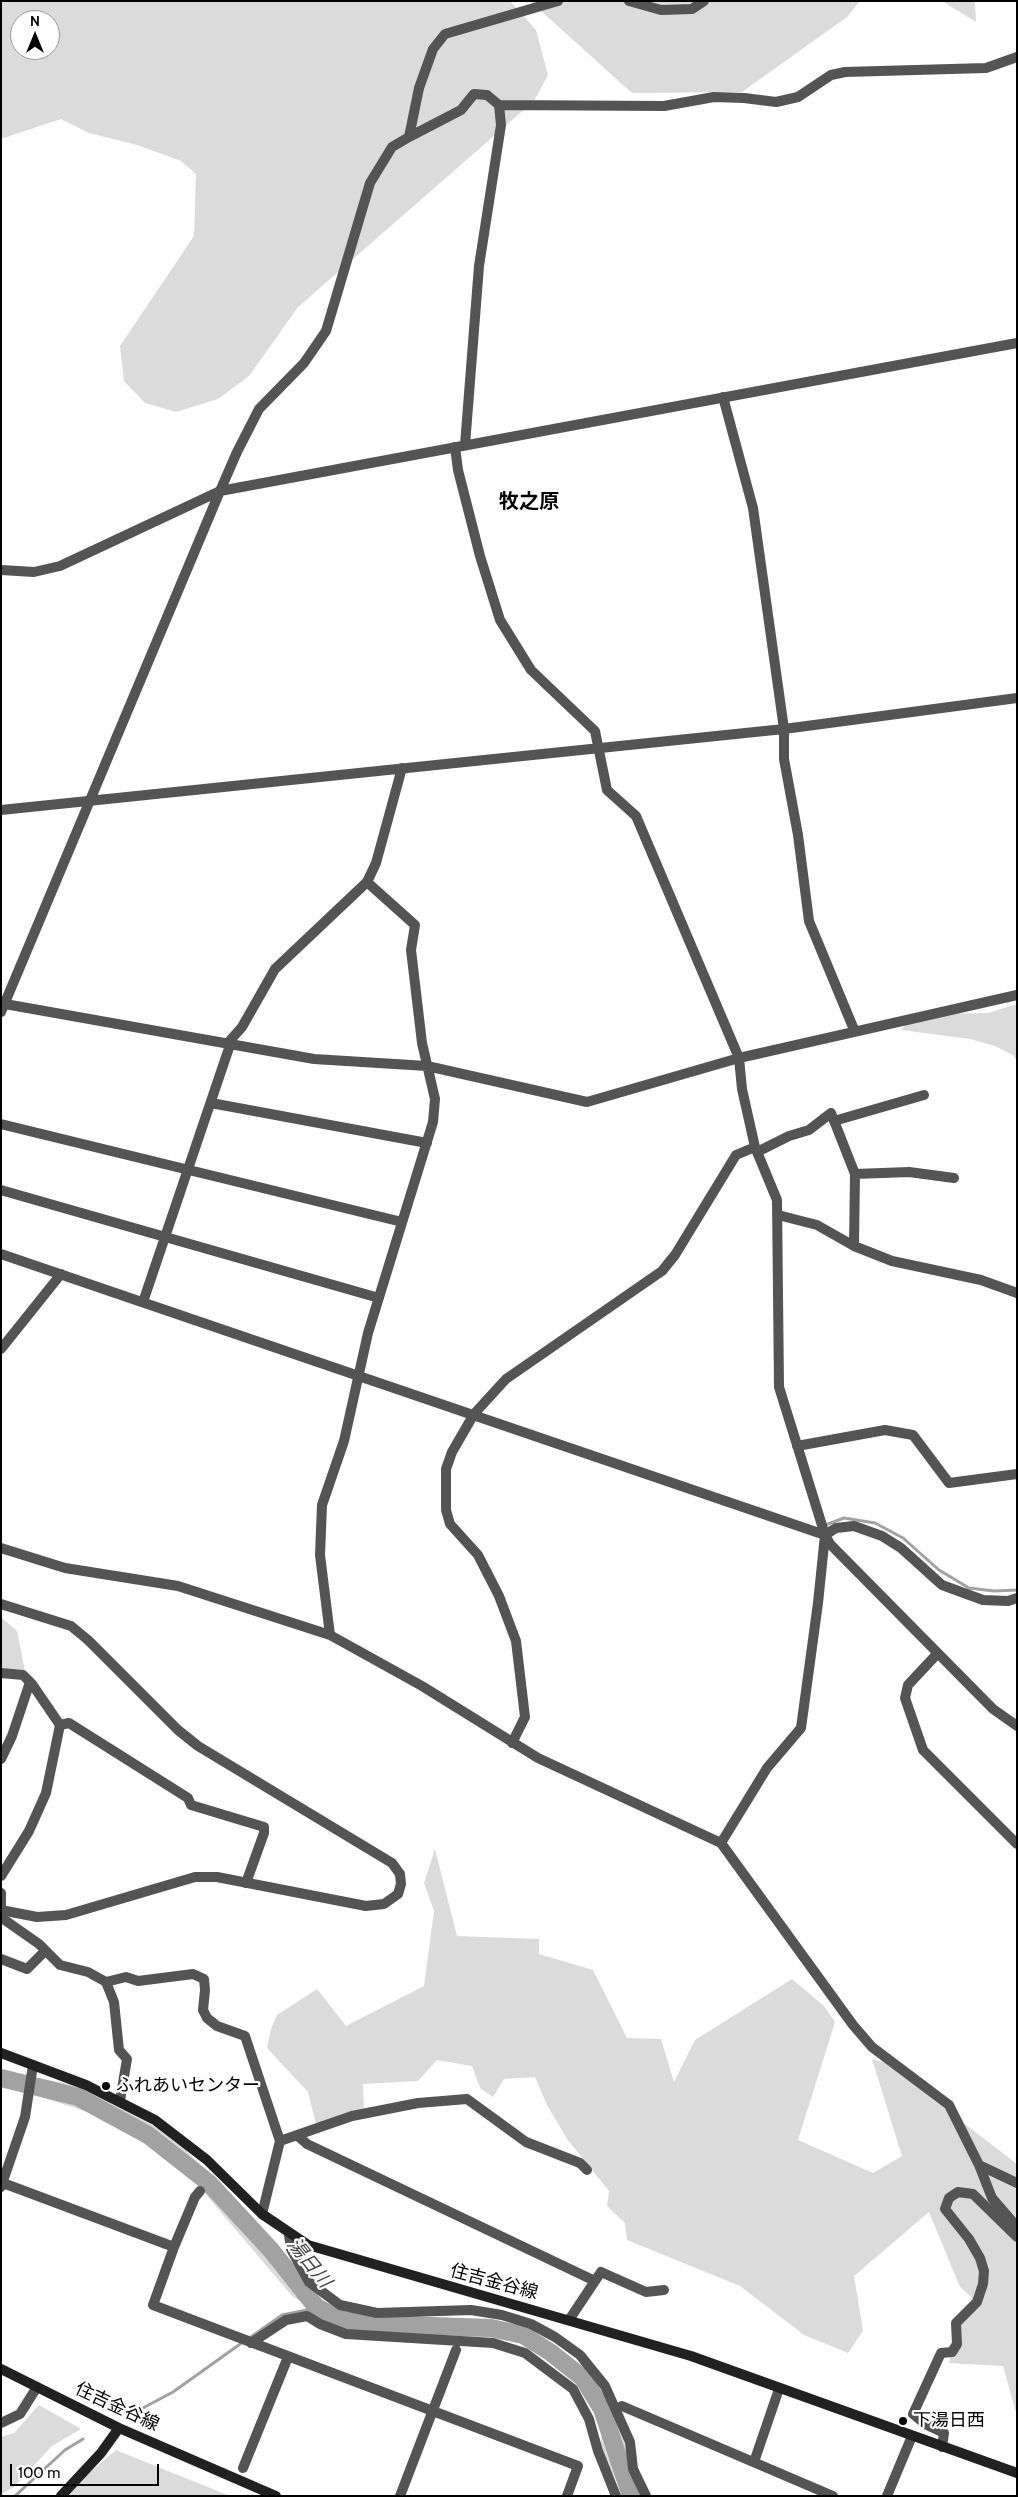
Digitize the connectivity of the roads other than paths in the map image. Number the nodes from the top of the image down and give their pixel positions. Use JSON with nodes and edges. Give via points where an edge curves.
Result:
{"nodes":[{"id":1,"x":558,"y":1,"type":"edge"},
{"id":2,"x":629,"y":1,"type":"edge"},
{"id":3,"x":704,"y":1,"type":"edge"},
{"id":4,"x":1017,"y":57,"type":"edge"},
{"id":5,"x":499,"y":105,"type":"junction"},
{"id":6,"x":409,"y":137,"type":"junction"},
{"id":7,"x":1017,"y":343,"type":"edge"},
{"id":8,"x":723,"y":397,"type":"junction"},
{"id":9,"x":460,"y":446,"type":"junction"},
{"id":10,"x":220,"y":491,"type":"junction"},
{"id":11,"x":1,"y":570,"type":"edge"},
{"id":12,"x":1017,"y":698,"type":"edge"},
{"id":13,"x":784,"y":729,"type":"junction"},
{"id":14,"x":597,"y":748,"type":"junction"},
{"id":15,"x":402,"y":768,"type":"junction"},
{"id":16,"x":89,"y":801,"type":"junction"},
{"id":17,"x":1,"y":810,"type":"edge"},
{"id":18,"x":367,"y":882,"type":"junction"},
{"id":19,"x":1017,"y":995,"type":"edge"},
{"id":20,"x":3,"y":1008,"type":"edge"},
{"id":21,"x":855,"y":1032,"type":"junction"},
{"id":22,"x":229,"y":1045,"type":"junction"},
{"id":23,"x":740,"y":1058,"type":"junction"},
{"id":24,"x":427,"y":1066,"type":"junction"},
{"id":25,"x":924,"y":1095,"type":"dead end"},
{"id":26,"x":211,"y":1103,"type":"junction"},
{"id":27,"x":834,"y":1121,"type":"junction"},
{"id":28,"x":1,"y":1124,"type":"edge"},
{"id":29,"x":427,"y":1143,"type":"junction"},
{"id":30,"x":756,"y":1150,"type":"junction"},
{"id":31,"x":188,"y":1170,"type":"junction"},
{"id":32,"x":855,"y":1174,"type":"junction"},
{"id":33,"x":954,"y":1178,"type":"dead end"},
{"id":34,"x":1,"y":1190,"type":"edge"},
{"id":35,"x":778,"y":1215,"type":"junction"},
{"id":36,"x":402,"y":1222,"type":"junction"},
{"id":37,"x":165,"y":1237,"type":"junction"},
{"id":38,"x":854,"y":1246,"type":"junction"},
{"id":39,"x":1,"y":1254,"type":"edge"},
{"id":40,"x":61,"y":1274,"type":"junction"},
{"id":41,"x":1017,"y":1293,"type":"edge"},
{"id":42,"x":379,"y":1298,"type":"junction"},
{"id":43,"x":143,"y":1302,"type":"junction"},
{"id":44,"x":1,"y":1349,"type":"edge"},
{"id":45,"x":359,"y":1374,"type":"junction"},
{"id":46,"x":474,"y":1414,"type":"junction"},
{"id":47,"x":797,"y":1446,"type":"junction"},
{"id":48,"x":1017,"y":1474,"type":"edge"},
{"id":49,"x":825,"y":1535,"type":"junction"},
{"id":50,"x":1,"y":1548,"type":"edge"},
{"id":51,"x":1017,"y":1598,"type":"edge"},
{"id":52,"x":1,"y":1604,"type":"edge"},
{"id":53,"x":330,"y":1635,"type":"junction"},
{"id":54,"x":937,"y":1654,"type":"junction"},
{"id":55,"x":1,"y":1673,"type":"edge"},
{"id":56,"x":30,"y":1682,"type":"junction"},
{"id":57,"x":60,"y":1725,"type":"junction"},
{"id":58,"x":1017,"y":1726,"type":"edge"},
{"id":59,"x":512,"y":1743,"type":"junction"},
{"id":60,"x":1,"y":1759,"type":"edge"},
{"id":61,"x":722,"y":1843,"type":"junction"},
{"id":62,"x":1017,"y":1844,"type":"edge"},
{"id":63,"x":1,"y":1876,"type":"edge"},
{"id":64,"x":246,"y":1883,"type":"junction"},
{"id":65,"x":1,"y":1893,"type":"edge"},
{"id":66,"x":1,"y":1906,"type":"edge"},
{"id":67,"x":1,"y":1912,"type":"edge"},
{"id":68,"x":46,"y":1951,"type":"junction"},
{"id":69,"x":1,"y":1959,"type":"edge"},
{"id":70,"x":106,"y":1982,"type":"junction"},
{"id":71,"x":1,"y":2053,"type":"edge"},
{"id":72,"x":32,"y":2071,"type":"junction"},
{"id":73,"x":120,"y":2101,"type":"junction"},
{"id":74,"x":298,"y":2136,"type":"junction"},
{"id":75,"x":280,"y":2141,"type":"junction"},
{"id":76,"x":979,"y":2165,"type":"junction"},
{"id":77,"x":587,"y":2170,"type":"dead end"},
{"id":78,"x":1017,"y":2183,"type":"edge"},
{"id":79,"x":2,"y":2185,"type":"edge"},
{"id":80,"x":200,"y":2190,"type":"dead end"},
{"id":81,"x":262,"y":2214,"type":"junction"},
{"id":82,"x":1017,"y":2227,"type":"edge"},
{"id":83,"x":289,"y":2234,"type":"junction"},
{"id":84,"x":1017,"y":2237,"type":"edge"},
{"id":85,"x":174,"y":2247,"type":"junction"},
{"id":86,"x":595,"y":2281,"type":"junction"},
{"id":87,"x":664,"y":2290,"type":"dead end"},
{"id":88,"x":569,"y":2320,"type":"junction"},
{"id":89,"x":246,"y":2342,"type":"junction"},
{"id":90,"x":456,"y":2350,"type":"dead end"},
{"id":91,"x":288,"y":2357,"type":"junction"},
{"id":92,"x":1,"y":2369,"type":"edge"},
{"id":93,"x":37,"y":2387,"type":"junction"},
{"id":94,"x":780,"y":2389,"type":"junction"},
{"id":95,"x":622,"y":2406,"type":"dead end"},
{"id":96,"x":433,"y":2413,"type":"junction"},
{"id":97,"x":1,"y":2423,"type":"edge"},
{"id":98,"x":119,"y":2428,"type":"junction"},
{"id":99,"x":912,"y":2436,"type":"junction"},
{"id":100,"x":942,"y":2447,"type":"junction"},
{"id":101,"x":754,"y":2462,"type":"junction"},
{"id":102,"x":243,"y":2468,"type":"dead end"},
{"id":103,"x":1017,"y":2473,"type":"edge"},
{"id":104,"x":61,"y":2496,"type":"edge"},
{"id":105,"x":276,"y":2496,"type":"edge"},
{"id":106,"x":400,"y":2496,"type":"edge"},
{"id":107,"x":567,"y":2496,"type":"edge"},
{"id":108,"x":616,"y":2496,"type":"edge"},
{"id":109,"x":646,"y":2496,"type":"edge"},
{"id":110,"x":833,"y":2496,"type":"edge"},
{"id":111,"x":887,"y":2496,"type":"edge"}],
"edges":[{"from":1,"to":6,"type":"street","via":[[445,34],[433,49],[419,88]]},
{"from":2,"to":3,"type":"street","via":[[662,10],[692,10]]},
{"from":4,"to":5,"type":"street","via":[[986,68],[845,72],[831,75],[798,97],[776,102],[714,97],[664,106]]},
{"from":5,"to":6,"type":"street","via":[[487,95],[474,94],[461,110]]},
{"from":5,"to":9,"type":"street","via":[[501,125],[479,266]]},
{"from":6,"to":10,"type":"street","via":[[392,147],[370,183],[326,331],[304,364],[259,409]]},
{"from":7,"to":8,"type":"street"},
{"from":8,"to":9,"type":"street"},
{"from":8,"to":13,"type":"street","via":[[753,508]]},
{"from":9,"to":10,"type":"street"},
{"from":9,"to":14,"type":"street","via":[[458,470],[500,620],[531,670],[596,730]]},
{"from":10,"to":11,"type":"street","via":[[60,566],[34,572]]},
{"from":10,"to":16,"type":"street"},
{"from":12,"to":13,"type":"street"},
{"from":13,"to":14,"type":"street"},
{"from":13,"to":21,"type":"street","via":[[784,759],[810,920]]},
{"from":14,"to":15,"type":"street"},
{"from":14,"to":23,"type":"street","via":[[607,790],[636,816]]},
{"from":15,"to":16,"type":"street"},
{"from":15,"to":18,"type":"street","via":[[376,863]]},
{"from":16,"to":17,"type":"street"},
{"from":16,"to":20,"type":"street"},
{"from":18,"to":22,"type":"street","via":[[275,969]]},
{"from":18,"to":24,"type":"street","via":[[415,925],[410,950]]},
{"from":19,"to":21,"type":"street"},
{"from":20,"to":22,"type":"street"},
{"from":21,"to":23,"type":"street"},
{"from":22,"to":24,"type":"street","via":[[314,1059]]},
{"from":22,"to":26,"type":"street"},
{"from":23,"to":24,"type":"street","via":[[587,1102]]},
{"from":23,"to":30,"type":"street","via":[[742,1089]]},
{"from":24,"to":29,"type":"street","via":[[435,1099]]},
{"from":25,"to":27,"type":"street"},
{"from":26,"to":29,"type":"street"},
{"from":26,"to":31,"type":"street"},
{"from":27,"to":30,"type":"street","via":[[831,1113],[810,1130]]},
{"from":27,"to":32,"type":"street"},
{"from":28,"to":31,"type":"street"},
{"from":29,"to":36,"type":"street"},
{"from":30,"to":35,"type":"street","via":[[777,1200]]},
{"from":30,"to":46,"type":"street","via":[[736,1156],[662,1271],[506,1379]]},
{"from":31,"to":36,"type":"street"},
{"from":31,"to":37,"type":"street"},
{"from":32,"to":33,"type":"street","via":[[909,1172]]},
{"from":32,"to":38,"type":"street"},
{"from":34,"to":37,"type":"street"},
{"from":35,"to":38,"type":"street","via":[[817,1225]]},
{"from":35,"to":47,"type":"street","via":[[779,1387]]},
{"from":36,"to":42,"type":"street"},
{"from":37,"to":42,"type":"street"},
{"from":37,"to":43,"type":"street"},
{"from":38,"to":41,"type":"street","via":[[892,1261],[981,1280]]},
{"from":39,"to":40,"type":"street"},
{"from":40,"to":43,"type":"street"},
{"from":40,"to":44,"type":"street"},
{"from":42,"to":45,"type":"street"},
{"from":43,"to":45,"type":"street"},
{"from":45,"to":46,"type":"street"},
{"from":45,"to":53,"type":"street","via":[[344,1441],[322,1505],[320,1555]]},
{"from":46,"to":49,"type":"street"},
{"from":46,"to":59,"type":"street","via":[[446,1469],[446,1510],[450,1524],[478,1555],[499,1596],[516,1641],[525,1717]]},
{"from":47,"to":48,"type":"street","via":[[885,1430],[913,1435],[948,1483]]},
{"from":47,"to":49,"type":"street"},
{"from":49,"to":51,"type":"street","via":[[836,1528],[854,1526],[882,1536],[901,1548],[942,1585],[983,1600]]},
{"from":49,"to":54,"type":"street","via":[[830,1544]]},
{"from":49,"to":61,"type":"street","via":[[801,1728],[767,1768]]},
{"from":50,"to":53,"type":"street","via":[[65,1568],[178,1586]]},
{"from":52,"to":64,"type":"street","via":[[71,1626],[198,1746],[392,1863],[400,1874],[401,1884],[398,1894],[384,1904],[366,1906]]},
{"from":53,"to":59,"type":"street","via":[[422,1686]]},
{"from":54,"to":58,"type":"street","via":[[993,1709]]},
{"from":54,"to":62,"type":"street","via":[[908,1685],[905,1698],[923,1750]]},
{"from":55,"to":56,"type":"street","via":[[23,1675]]},
{"from":56,"to":57,"type":"street"},
{"from":56,"to":60,"type":"street"},
{"from":57,"to":63,"type":"street","via":[[46,1793],[29,1831]]},
{"from":57,"to":64,"type":"street","via":[[69,1723],[188,1798],[191,1805],[264,1827]]},
{"from":59,"to":61,"type":"street"},
{"from":61,"to":76,"type":"street","via":[[872,2047],[949,2105]]},
{"from":64,"to":67,"type":"street","via":[[217,1877],[194,1877],[53,1918]]},
{"from":65,"to":66,"type":"street"},
{"from":67,"to":68,"type":"street","via":[[2,1918]]},
{"from":68,"to":69,"type":"street","via":[[27,1969]]},
{"from":68,"to":70,"type":"street","via":[[60,1965],[88,1972]]},
{"from":70,"to":73,"type":"street","via":[[114,2002],[119,2050],[127,2059]]},
{"from":70,"to":75,"type":"street","via":[[126,1977],[138,1981],[193,1974],[204,1979],[203,2010],[217,2026],[245,2036]]},
{"from":71,"to":72,"type":"main road","name":"住吉金谷線"},
{"from":72,"to":73,"type":"main road","name":"住吉金谷線","via":[[86,2085]]},
{"from":72,"to":79,"type":"street","via":[[25,2117]]},
{"from":73,"to":81,"type":"main road","name":"住吉金谷線","via":[[155,2120],[182,2140]]},
{"from":74,"to":75,"type":"street"},
{"from":74,"to":77,"type":"street","via":[[352,2116],[418,2103],[467,2099],[526,2142],[580,2163]]},
{"from":74,"to":86,"type":"street","via":[[308,2144]]},
{"from":75,"to":81,"type":"street"},
{"from":76,"to":78,"type":"street"},
{"from":76,"to":82,"type":"street","via":[[992,2198]]},
{"from":79,"to":85,"type":"street"},
{"from":80,"to":85,"type":"street","via":[[194,2197]]},
{"from":81,"to":83,"type":"main road","name":"住吉金谷線"},
{"from":83,"to":88,"type":"main road","name":"住吉金谷線","via":[[333,2254]]},
{"from":83,"to":109,"type":"street","via":[[291,2249],[309,2282],[340,2305],[377,2313],[470,2310],[502,2315],[531,2324],[580,2355],[605,2386],[630,2442],[633,2469]]},
{"from":84,"to":100,"type":"street","via":[[973,2194],[958,2192],[949,2198],[945,2209],[980,2258],[984,2284],[977,2302],[956,2323],[957,2344],[952,2352],[941,2353],[913,2414],[944,2433]]},
{"from":85,"to":89,"type":"street","via":[[152,2305]]},
{"from":86,"to":87,"type":"street","via":[[601,2272],[646,2292]]},
{"from":86,"to":88,"type":"street"},
{"from":88,"to":94,"type":"main road","name":"住吉金谷線","via":[[691,2356]]},
{"from":89,"to":91,"type":"street"},
{"from":89,"to":108,"type":"street","via":[[286,2320],[307,2316],[346,2334],[493,2343],[525,2353],[573,2389],[589,2419]]},
{"from":90,"to":96,"type":"street"},
{"from":91,"to":96,"type":"street"},
{"from":91,"to":102,"type":"street"},
{"from":92,"to":93,"type":"main road","name":"住吉金谷線"},
{"from":93,"to":97,"type":"street","via":[[20,2414]]},
{"from":93,"to":98,"type":"main road","name":"住吉金谷線"},
{"from":94,"to":99,"type":"main road","name":"住吉金谷線"},
{"from":94,"to":101,"type":"street"},
{"from":95,"to":101,"type":"street"},
{"from":96,"to":106,"type":"street"},
{"from":96,"to":107,"type":"street","via":[[578,2466]]},
{"from":98,"to":104,"type":"main road","via":[[101,2453]]},
{"from":98,"to":105,"type":"main road","name":"住吉金谷線"},
{"from":99,"to":100,"type":"main road","name":"住吉金谷線"},
{"from":99,"to":111,"type":"street"},
{"from":100,"to":103,"type":"main road","name":"住吉金谷線"},
{"from":101,"to":110,"type":"street"}]}
